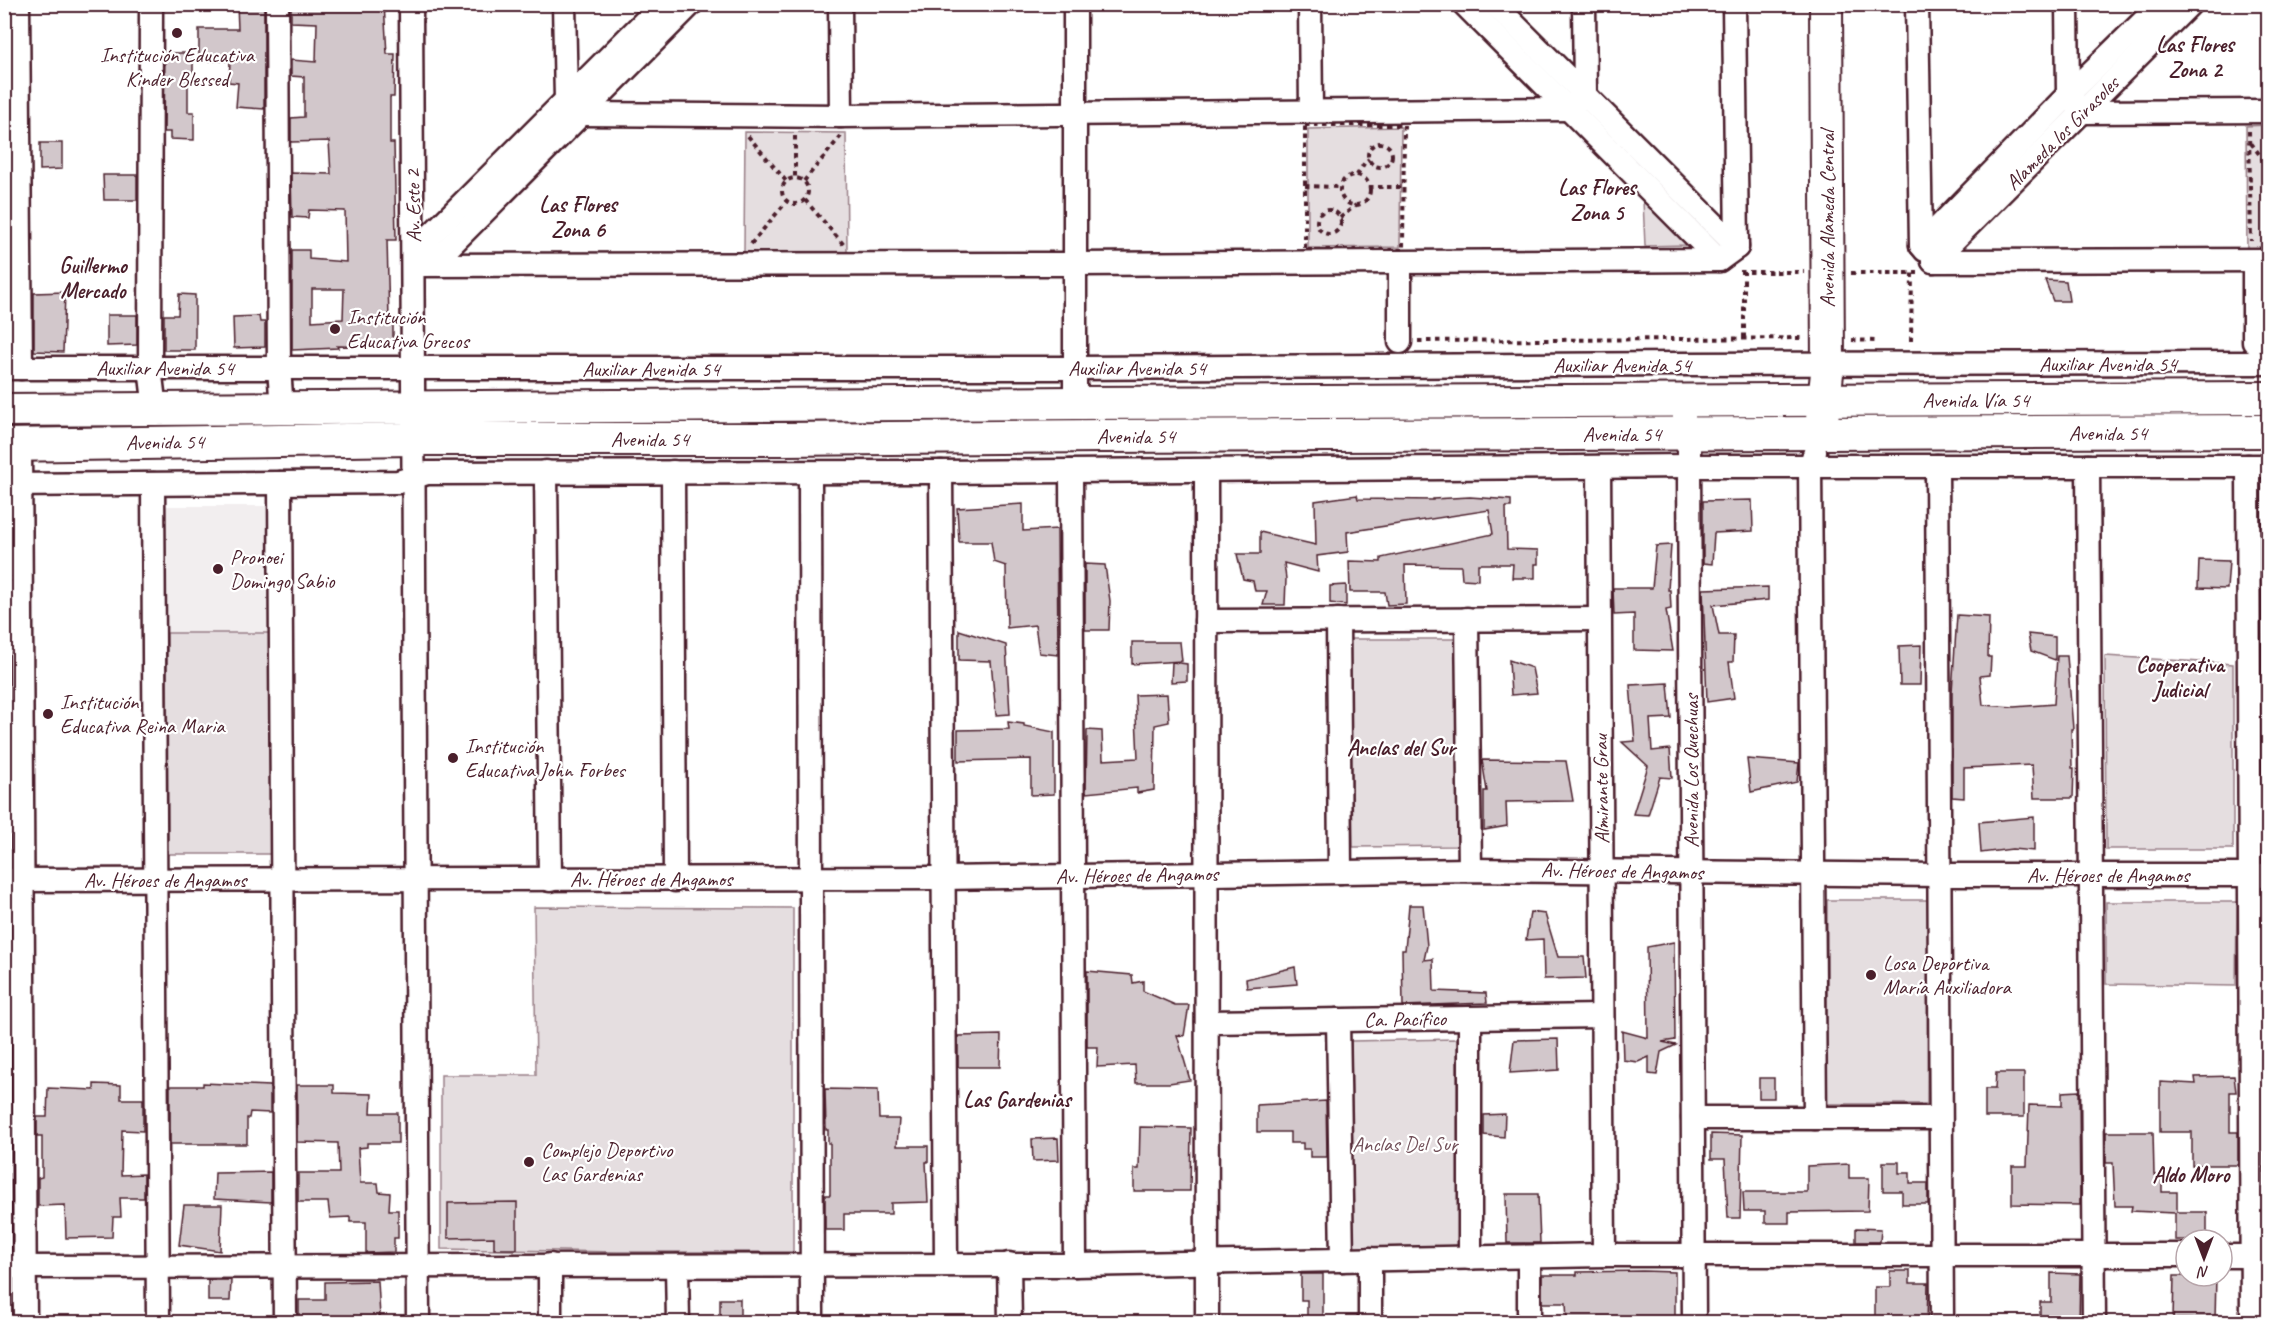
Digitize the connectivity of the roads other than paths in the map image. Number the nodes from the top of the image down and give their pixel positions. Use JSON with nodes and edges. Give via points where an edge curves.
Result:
{"nodes":[{"id":1,"x":18,"y":4,"type":"edge"},
{"id":2,"x":151,"y":4,"type":"edge"},
{"id":3,"x":277,"y":4,"type":"edge"},
{"id":4,"x":411,"y":4,"type":"edge"},
{"id":5,"x":564,"y":4,"type":"edge"},
{"id":6,"x":662,"y":4,"type":"edge"},
{"id":7,"x":692,"y":4,"type":"edge"},
{"id":8,"x":840,"y":4,"type":"edge"},
{"id":9,"x":1075,"y":4,"type":"edge"},
{"id":10,"x":1310,"y":4,"type":"edge"},
{"id":11,"x":1464,"y":4,"type":"edge"},
{"id":12,"x":1494,"y":4,"type":"edge"},
{"id":13,"x":1584,"y":4,"type":"edge"},
{"id":14,"x":1734,"y":4,"type":"edge"},
{"id":15,"x":1826,"y":4,"type":"edge"},
{"id":16,"x":1917,"y":4,"type":"edge"},
{"id":17,"x":2067,"y":4,"type":"edge"},
{"id":18,"x":2161,"y":4,"type":"edge"},
{"id":19,"x":2190,"y":4,"type":"edge"},
{"id":20,"x":1585,"y":94,"type":"junction"},
{"id":21,"x":2068,"y":95,"type":"junction"},
{"id":22,"x":574,"y":107,"type":"junction"},
{"id":23,"x":1568,"y":109,"type":"junction"},
{"id":24,"x":1311,"y":111,"type":"junction"},
{"id":25,"x":2268,"y":111,"type":"edge"},
{"id":26,"x":2083,"y":112,"type":"junction"},
{"id":27,"x":1075,"y":114,"type":"junction"},
{"id":28,"x":841,"y":126,"type":"junction"},
{"id":29,"x":1728,"y":253,"type":"junction"},
{"id":30,"x":1927,"y":253,"type":"junction"},
{"id":31,"x":414,"y":258,"type":"junction"},
{"id":32,"x":2258,"y":261,"type":"edge"},
{"id":33,"x":1076,"y":264,"type":"junction"},
{"id":34,"x":1400,"y":273,"type":"dead end"},
{"id":35,"x":1400,"y":342,"type":"road end"},
{"id":36,"x":2254,"y":342,"type":"dead end"},
{"id":37,"x":1821,"y":351,"type":"junction"},
{"id":38,"x":2268,"y":363,"type":"edge"},
{"id":39,"x":13,"y":368,"type":"edge"},
{"id":40,"x":150,"y":368,"type":"junction"},
{"id":41,"x":279,"y":368,"type":"junction"},
{"id":42,"x":1075,"y":368,"type":"junction"},
{"id":43,"x":413,"y":369,"type":"junction"},
{"id":44,"x":2268,"y":399,"type":"edge"},
{"id":45,"x":1684,"y":400,"type":"junction"},
{"id":46,"x":1825,"y":400,"type":"junction"},
{"id":47,"x":1075,"y":403,"type":"junction"},
{"id":48,"x":413,"y":408,"type":"junction"},
{"id":49,"x":155,"y":409,"type":"junction"},
{"id":50,"x":282,"y":409,"type":"junction"},
{"id":51,"x":4,"y":410,"type":"edge"},
{"id":52,"x":2268,"y":431,"type":"edge"},
{"id":53,"x":1820,"y":433,"type":"junction"},
{"id":54,"x":1684,"y":434,"type":"junction"},
{"id":55,"x":413,"y":439,"type":"junction"},
{"id":56,"x":12,"y":445,"type":"edge"},
{"id":57,"x":1599,"y":466,"type":"junction"},
{"id":58,"x":1689,"y":466,"type":"junction"},
{"id":59,"x":1810,"y":466,"type":"junction"},
{"id":60,"x":1937,"y":466,"type":"junction"},
{"id":61,"x":2088,"y":466,"type":"junction"},
{"id":62,"x":2258,"y":466,"type":"edge"},
{"id":63,"x":1206,"y":470,"type":"junction"},
{"id":64,"x":1071,"y":471,"type":"junction"},
{"id":65,"x":546,"y":472,"type":"junction"},
{"id":66,"x":673,"y":472,"type":"junction"},
{"id":67,"x":810,"y":472,"type":"junction"},
{"id":68,"x":941,"y":472,"type":"junction"},
{"id":69,"x":414,"y":477,"type":"junction"},
{"id":70,"x":280,"y":483,"type":"junction"},
{"id":71,"x":153,"y":484,"type":"junction"},
{"id":72,"x":12,"y":485,"type":"edge"},
{"id":73,"x":1467,"y":619,"type":"junction"},
{"id":74,"x":1599,"y":619,"type":"junction"},
{"id":75,"x":1338,"y":620,"type":"junction"},
{"id":76,"x":1206,"y":621,"type":"junction"},
{"id":77,"x":1470,"y":870,"type":"junction"},
{"id":78,"x":1602,"y":870,"type":"junction"},
{"id":79,"x":1340,"y":872,"type":"junction"},
{"id":80,"x":1691,"y":872,"type":"junction"},
{"id":81,"x":1814,"y":873,"type":"junction"},
{"id":82,"x":1208,"y":874,"type":"junction"},
{"id":83,"x":1940,"y":875,"type":"junction"},
{"id":84,"x":2091,"y":875,"type":"junction"},
{"id":85,"x":2258,"y":875,"type":"edge"},
{"id":86,"x":1072,"y":876,"type":"junction"},
{"id":87,"x":942,"y":878,"type":"junction"},
{"id":88,"x":810,"y":879,"type":"junction"},
{"id":89,"x":13,"y":880,"type":"edge"},
{"id":90,"x":155,"y":880,"type":"junction"},
{"id":91,"x":416,"y":880,"type":"junction"},
{"id":92,"x":550,"y":880,"type":"junction"},
{"id":93,"x":675,"y":880,"type":"junction"},
{"id":94,"x":281,"y":881,"type":"junction"},
{"id":95,"x":1602,"y":1016,"type":"junction"},
{"id":96,"x":1470,"y":1018,"type":"junction"},
{"id":97,"x":1338,"y":1020,"type":"junction"},
{"id":98,"x":1207,"y":1022,"type":"junction"},
{"id":99,"x":1693,"y":1118,"type":"junction"},
{"id":100,"x":1815,"y":1118,"type":"junction"},
{"id":101,"x":1940,"y":1118,"type":"junction"},
{"id":102,"x":1942,"y":1254,"type":"junction"},
{"id":103,"x":2095,"y":1254,"type":"junction"},
{"id":104,"x":1604,"y":1255,"type":"junction"},
{"id":105,"x":2174,"y":1255,"type":"edge"},
{"id":106,"x":1694,"y":1256,"type":"junction"},
{"id":107,"x":2234,"y":1256,"type":"edge"},
{"id":108,"x":2260,"y":1256,"type":"edge"},
{"id":109,"x":1529,"y":1257,"type":"junction"},
{"id":110,"x":1470,"y":1258,"type":"junction"},
{"id":111,"x":1370,"y":1259,"type":"junction"},
{"id":112,"x":1342,"y":1260,"type":"junction"},
{"id":113,"x":1207,"y":1262,"type":"junction"},
{"id":114,"x":946,"y":1264,"type":"junction"},
{"id":115,"x":1009,"y":1264,"type":"junction"},
{"id":116,"x":418,"y":1265,"type":"junction"},
{"id":117,"x":550,"y":1265,"type":"junction"},
{"id":118,"x":1075,"y":1265,"type":"junction"},
{"id":119,"x":677,"y":1266,"type":"junction"},
{"id":120,"x":812,"y":1266,"type":"junction"},
{"id":121,"x":15,"y":1267,"type":"edge"},
{"id":122,"x":284,"y":1267,"type":"junction"},
{"id":123,"x":158,"y":1268,"type":"junction"},
{"id":124,"x":25,"y":1323,"type":"edge"},
{"id":125,"x":158,"y":1323,"type":"edge"},
{"id":126,"x":285,"y":1323,"type":"edge"},
{"id":127,"x":418,"y":1323,"type":"edge"},
{"id":128,"x":550,"y":1323,"type":"edge"},
{"id":129,"x":678,"y":1323,"type":"edge"},
{"id":130,"x":812,"y":1323,"type":"edge"},
{"id":131,"x":1010,"y":1323,"type":"edge"},
{"id":132,"x":1207,"y":1323,"type":"edge"},
{"id":133,"x":1370,"y":1323,"type":"edge"},
{"id":134,"x":1529,"y":1323,"type":"edge"},
{"id":135,"x":1694,"y":1323,"type":"edge"},
{"id":136,"x":1942,"y":1323,"type":"edge"},
{"id":137,"x":2094,"y":1323,"type":"edge"},
{"id":138,"x":2252,"y":1323,"type":"edge"}],
"edges":[{"from":1,"to":39,"type":"street"},
{"from":2,"to":40,"type":"street"},
{"from":3,"to":41,"type":"street"},
{"from":4,"to":31,"type":"street","name":"Av. Este 2"},
{"from":5,"to":22,"type":"street"},
{"from":6,"to":22,"type":"street"},
{"from":7,"to":22,"type":"street"},
{"from":8,"to":28,"type":"street"},
{"from":9,"to":27,"type":"street"},
{"from":10,"to":24,"type":"street"},
{"from":11,"to":23,"type":"street"},
{"from":12,"to":20,"type":"street"},
{"from":13,"to":20,"type":"street"},
{"from":14,"to":29,"type":"street"},
{"from":15,"to":37,"type":"main road","name":"Avenida Alameda Central"},
{"from":16,"to":30,"type":"street"},
{"from":17,"to":21,"type":"street"},
{"from":18,"to":21,"type":"street"},
{"from":19,"to":26,"type":"street","name":"Alameda los Girasoles"},
{"from":20,"to":23,"type":"street"},
{"from":20,"to":29,"type":"street"},
{"from":21,"to":26,"type":"street"},
{"from":21,"to":30,"type":"street"},
{"from":22,"to":28,"type":"street"},
{"from":22,"to":31,"type":"street","via":[[445,251]]},
{"from":23,"to":24,"type":"street"},
{"from":23,"to":29,"type":"street"},
{"from":24,"to":27,"type":"street"},
{"from":25,"to":26,"type":"street"},
{"from":26,"to":30,"type":"street","name":"Alameda los Girasoles"},
{"from":27,"to":28,"type":"street"},
{"from":27,"to":33,"type":"street"},
{"from":29,"to":33,"type":"street"},
{"from":30,"to":32,"type":"street"},
{"from":31,"to":33,"type":"street"},
{"from":31,"to":43,"type":"street","name":"Av. Este 2"},
{"from":32,"to":36,"type":"street"},
{"from":33,"to":42,"type":"street"},
{"from":34,"to":35,"type":"street"},
{"from":37,"to":38,"type":"street","name":"Auxiliar Avenida 54"},
{"from":37,"to":42,"type":"street","name":"Auxiliar Avenida 54"},
{"from":37,"to":46,"type":"main road","name":"Avenida Alameda Central"},
{"from":39,"to":40,"type":"street","name":"Auxiliar Avenida 54"},
{"from":40,"to":41,"type":"street","name":"Auxiliar Avenida 54"},
{"from":40,"to":49,"type":"street"},
{"from":41,"to":43,"type":"street","name":"Auxiliar Avenida 54"},
{"from":41,"to":50,"type":"street"},
{"from":42,"to":43,"type":"street","name":"Auxiliar Avenida 54"},
{"from":42,"to":47,"type":"street"},
{"from":43,"to":48,"type":"street","name":"Av. Este 2"},
{"from":44,"to":46,"type":"main road","name":"Avenida Vía 54"},
{"from":45,"to":46,"type":"main road","name":"Avenida Vía 54"},
{"from":45,"to":47,"type":"main road","name":"Avenida 54"},
{"from":45,"to":54,"type":"street","name":"Avenida Los Quechuas"},
{"from":46,"to":53,"type":"main road","name":"Avenida Alameda Central"},
{"from":47,"to":48,"type":"main road","name":"Avenida 54"},
{"from":48,"to":50,"type":"main road","name":"Avenida 54"},
{"from":48,"to":55,"type":"street","name":"Av. Este 2"},
{"from":49,"to":50,"type":"main road","name":"Avenida 54"},
{"from":49,"to":51,"type":"main road","name":"Avenida 54"},
{"from":52,"to":53,"type":"main road","name":"Avenida 54"},
{"from":53,"to":54,"type":"main road","name":"Avenida 54"},
{"from":53,"to":59,"type":"street"},
{"from":54,"to":55,"type":"main road","name":"Avenida 54"},
{"from":54,"to":58,"type":"street","name":"Avenida Los Quechuas"},
{"from":55,"to":56,"type":"main road","name":"Avenida 54"},
{"from":55,"to":69,"type":"street","name":"Av. Este 2"},
{"from":56,"to":72,"type":"street"},
{"from":57,"to":58,"type":"street"},
{"from":57,"to":63,"type":"street"},
{"from":57,"to":74,"type":"street","name":"Almirante Grau"},
{"from":58,"to":59,"type":"street"},
{"from":58,"to":80,"type":"street","name":"Avenida Los Quechuas"},
{"from":59,"to":60,"type":"street"},
{"from":59,"to":81,"type":"street"},
{"from":60,"to":61,"type":"street"},
{"from":60,"to":83,"type":"street"},
{"from":61,"to":62,"type":"street"},
{"from":61,"to":84,"type":"street"},
{"from":62,"to":85,"type":"street"},
{"from":63,"to":64,"type":"street"},
{"from":63,"to":76,"type":"street"},
{"from":64,"to":68,"type":"street"},
{"from":64,"to":86,"type":"street"},
{"from":65,"to":66,"type":"street"},
{"from":65,"to":69,"type":"street","via":[[427,473]]},
{"from":65,"to":92,"type":"street"},
{"from":66,"to":67,"type":"street"},
{"from":66,"to":93,"type":"street"},
{"from":67,"to":68,"type":"street"},
{"from":67,"to":88,"type":"street"},
{"from":68,"to":87,"type":"street"},
{"from":69,"to":70,"type":"street","via":[[398,482]]},
{"from":69,"to":91,"type":"street","name":"Av. Este 2"},
{"from":70,"to":71,"type":"street"},
{"from":70,"to":94,"type":"street"},
{"from":71,"to":72,"type":"street"},
{"from":71,"to":90,"type":"street"},
{"from":72,"to":89,"type":"street"},
{"from":73,"to":74,"type":"street"},
{"from":73,"to":75,"type":"street"},
{"from":73,"to":77,"type":"street"},
{"from":74,"to":78,"type":"street","name":"Almirante Grau"},
{"from":75,"to":76,"type":"street"},
{"from":75,"to":79,"type":"street"},
{"from":76,"to":82,"type":"street"},
{"from":77,"to":78,"type":"street","name":"Av. Héroes de Angamos"},
{"from":77,"to":79,"type":"street","name":"Av. Héroes de Angamos"},
{"from":78,"to":80,"type":"street","name":"Av. Héroes de Angamos"},
{"from":78,"to":95,"type":"street","name":"Almirante Grau"},
{"from":79,"to":82,"type":"street","name":"Av. Héroes de Angamos"},
{"from":80,"to":81,"type":"street","name":"Av. Héroes de Angamos"},
{"from":80,"to":99,"type":"street","name":"Avenida Los Quechuas"},
{"from":81,"to":83,"type":"street","name":"Av. Héroes de Angamos"},
{"from":81,"to":100,"type":"street"},
{"from":82,"to":86,"type":"street","name":"Av. Héroes de Angamos"},
{"from":82,"to":98,"type":"street"},
{"from":83,"to":84,"type":"street","name":"Av. Héroes de Angamos"},
{"from":83,"to":101,"type":"street"},
{"from":84,"to":85,"type":"street","name":"Av. Héroes de Angamos"},
{"from":84,"to":103,"type":"street"},
{"from":85,"to":108,"type":"street"},
{"from":86,"to":87,"type":"street","name":"Av. Héroes de Angamos"},
{"from":86,"to":118,"type":"street"},
{"from":87,"to":88,"type":"street","name":"Av. Héroes de Angamos"},
{"from":87,"to":114,"type":"street"},
{"from":88,"to":93,"type":"street","name":"Av. Héroes de Angamos"},
{"from":88,"to":120,"type":"street"},
{"from":89,"to":90,"type":"street","name":"Av. Héroes de Angamos"},
{"from":89,"to":121,"type":"street"},
{"from":90,"to":94,"type":"street","name":"Av. Héroes de Angamos"},
{"from":90,"to":123,"type":"street"},
{"from":91,"to":92,"type":"street","name":"Av. Héroes de Angamos"},
{"from":91,"to":94,"type":"street","name":"Av. Héroes de Angamos"},
{"from":91,"to":116,"type":"street","name":"Av. Este 2"},
{"from":92,"to":93,"type":"street","name":"Av. Héroes de Angamos"},
{"from":94,"to":122,"type":"street"},
{"from":95,"to":96,"type":"street","name":"Ca. Pacífico"},
{"from":95,"to":104,"type":"street","name":"Almirante Grau"},
{"from":96,"to":97,"type":"street","name":"Ca. Pacífico"},
{"from":96,"to":110,"type":"street"},
{"from":97,"to":98,"type":"street","name":"Ca. Pacífico"},
{"from":97,"to":112,"type":"street"},
{"from":98,"to":113,"type":"street"},
{"from":99,"to":100,"type":"street"},
{"from":99,"to":106,"type":"street","name":"Avenida Los Quechuas"},
{"from":100,"to":101,"type":"street"},
{"from":101,"to":102,"type":"street"},
{"from":102,"to":103,"type":"street"},
{"from":102,"to":106,"type":"street"},
{"from":102,"to":136,"type":"street"},
{"from":103,"to":105,"type":"street"},
{"from":103,"to":137,"type":"street"},
{"from":104,"to":106,"type":"street"},
{"from":104,"to":109,"type":"street"},
{"from":106,"to":135,"type":"street","name":"Avenida Los Quechuas"},
{"from":107,"to":108,"type":"street"},
{"from":108,"to":138,"type":"street"},
{"from":109,"to":110,"type":"street"},
{"from":109,"to":134,"type":"street"},
{"from":110,"to":111,"type":"street"},
{"from":111,"to":112,"type":"street"},
{"from":111,"to":133,"type":"street"},
{"from":112,"to":113,"type":"street"},
{"from":113,"to":118,"type":"street"},
{"from":113,"to":132,"type":"street"},
{"from":114,"to":115,"type":"street"},
{"from":114,"to":120,"type":"street"},
{"from":115,"to":118,"type":"street"},
{"from":115,"to":131,"type":"street"},
{"from":116,"to":117,"type":"street"},
{"from":116,"to":122,"type":"street"},
{"from":116,"to":127,"type":"street","name":"Av. Este 2"},
{"from":117,"to":119,"type":"street"},
{"from":117,"to":128,"type":"street"},
{"from":119,"to":120,"type":"street"},
{"from":119,"to":129,"type":"street"},
{"from":120,"to":130,"type":"street"},
{"from":121,"to":123,"type":"street"},
{"from":121,"to":124,"type":"street"},
{"from":122,"to":123,"type":"street"},
{"from":122,"to":126,"type":"street"},
{"from":123,"to":125,"type":"street"}]}
